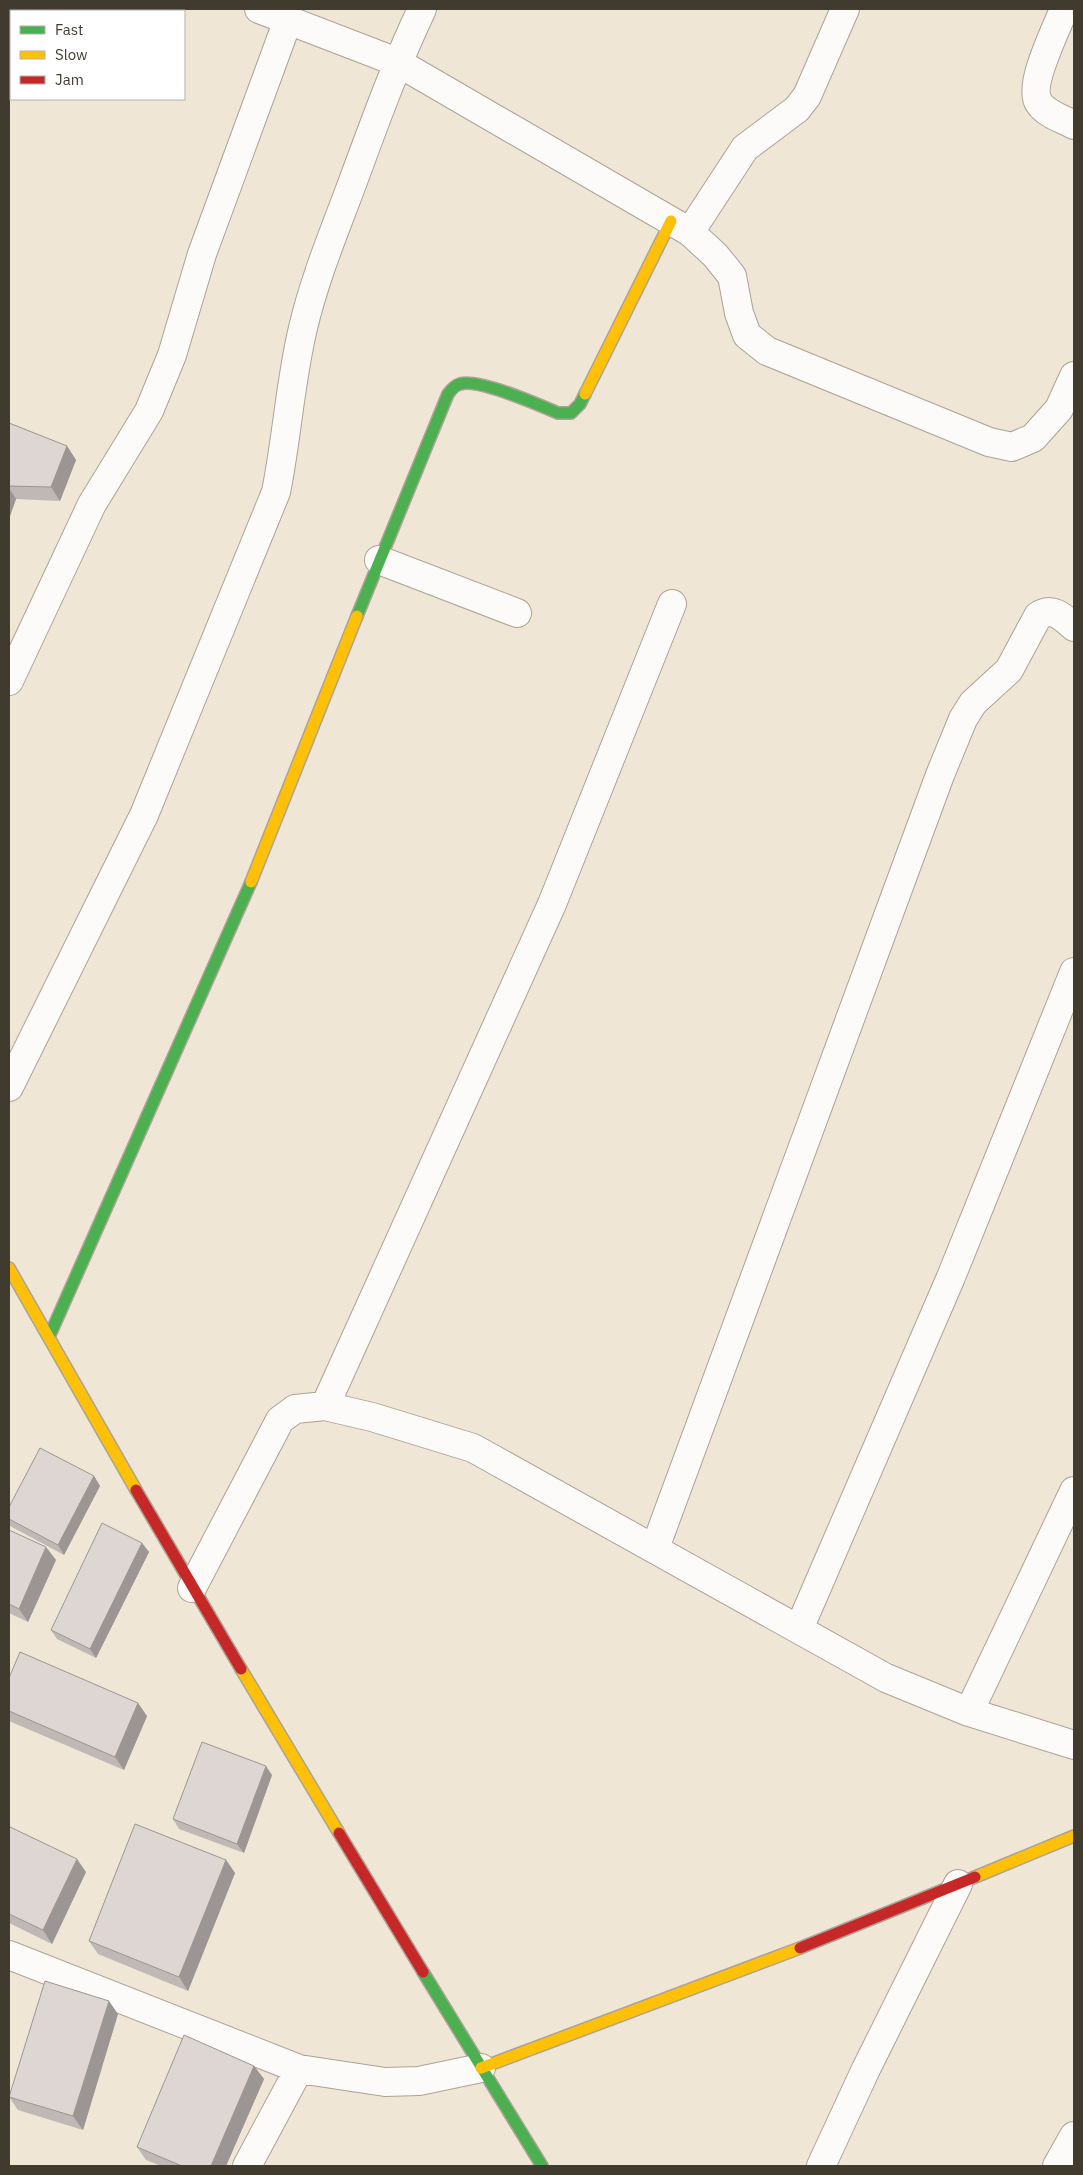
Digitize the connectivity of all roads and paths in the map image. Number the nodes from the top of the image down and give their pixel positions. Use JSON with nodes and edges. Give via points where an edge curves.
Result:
{"nodes":[{"id":1,"x":259,"y":9,"type":"edge"},
{"id":2,"x":422,"y":9,"type":"edge"},
{"id":3,"x":845,"y":9,"type":"edge"},
{"id":4,"x":1064,"y":9,"type":"edge"},
{"id":5,"x":288,"y":20,"type":"junction"},
{"id":6,"x":397,"y":62,"type":"junction"},
{"id":7,"x":1074,"y":125,"type":"edge"},
{"id":8,"x":681,"y":227,"type":"junction"},
{"id":9,"x":1074,"y":376,"type":"edge"},
{"id":10,"x":1066,"y":412,"type":"edge"},
{"id":11,"x":379,"y":560,"type":"junction"},
{"id":12,"x":672,"y":604,"type":"dead end"},
{"id":13,"x":517,"y":614,"type":"dead end"},
{"id":14,"x":1074,"y":627,"type":"edge"},
{"id":15,"x":9,"y":681,"type":"edge"},
{"id":16,"x":1074,"y":972,"type":"edge"},
{"id":17,"x":9,"y":1087,"type":"edge"},
{"id":18,"x":9,"y":1268,"type":"edge"},
{"id":19,"x":50,"y":1337,"type":"junction"},
{"id":20,"x":325,"y":1406,"type":"junction"},
{"id":21,"x":1074,"y":1491,"type":"edge"},
{"id":22,"x":655,"y":1548,"type":"junction"},
{"id":23,"x":192,"y":1588,"type":"junction"},
{"id":24,"x":799,"y":1629,"type":"junction"},
{"id":25,"x":969,"y":1712,"type":"junction"},
{"id":26,"x":1074,"y":1745,"type":"edge"},
{"id":27,"x":1074,"y":1836,"type":"edge"},
{"id":28,"x":958,"y":1884,"type":"junction"},
{"id":29,"x":9,"y":1954,"type":"edge"},
{"id":30,"x":481,"y":2068,"type":"junction"},
{"id":31,"x":298,"y":2069,"type":"junction"},
{"id":32,"x":1074,"y":2136,"type":"edge"},
{"id":33,"x":247,"y":2166,"type":"edge"},
{"id":34,"x":542,"y":2166,"type":"edge"},
{"id":35,"x":821,"y":2166,"type":"edge"},
{"id":36,"x":1057,"y":2166,"type":"edge"}],
"edges":[{"from":1,"to":5,"type":"street"},
{"from":2,"to":6,"type":"street"},
{"from":3,"to":8,"type":"street","via":[[808,96],[797,109],[745,148]]},
{"from":4,"to":7,"type":"street","via":[[1035,89],[1037,101],[1043,108]]},
{"from":5,"to":6,"type":"street"},
{"from":5,"to":15,"type":"street","via":[[202,254],[172,355],[149,411],[92,504]]},
{"from":6,"to":8,"type":"street"},
{"from":6,"to":17,"type":"street","via":[[317,278],[293,379],[285,450],[276,492],[144,815]]},
{"from":8,"to":10,"type":"street","via":[[715,255],[732,276],[747,335],[767,351],[989,442],[1012,447],[1033,438]]},
{"from":8,"to":11,"type":"street","via":[[580,404],[571,413],[558,413],[474,384],[465,382],[454,386]]},
{"from":9,"to":10,"type":"street"},
{"from":11,"to":13,"type":"street"},
{"from":11,"to":19,"type":"street","via":[[251,882]]},
{"from":12,"to":20,"type":"street","via":[[552,904]]},
{"from":14,"to":22,"type":"street","via":[[1052,612],[1038,616],[1009,670],[973,703],[963,719]]},
{"from":16,"to":24,"type":"street","via":[[951,1277]]},
{"from":18,"to":19,"type":"street"},
{"from":19,"to":23,"type":"street"},
{"from":20,"to":22,"type":"street","via":[[474,1448]]},
{"from":20,"to":23,"type":"street","via":[[296,1409],[280,1420]]},
{"from":21,"to":25,"type":"street"},
{"from":22,"to":24,"type":"street"},
{"from":23,"to":30,"type":"street"},
{"from":24,"to":25,"type":"street","via":[[886,1678]]},
{"from":25,"to":26,"type":"street"},
{"from":27,"to":28,"type":"street"},
{"from":28,"to":30,"type":"street","via":[[813,1943]]},
{"from":28,"to":35,"type":"street"},
{"from":29,"to":31,"type":"street"},
{"from":30,"to":31,"type":"street","via":[[419,2081],[385,2082]]},
{"from":30,"to":34,"type":"street"},
{"from":31,"to":33,"type":"street"},
{"from":32,"to":36,"type":"street"}]}
